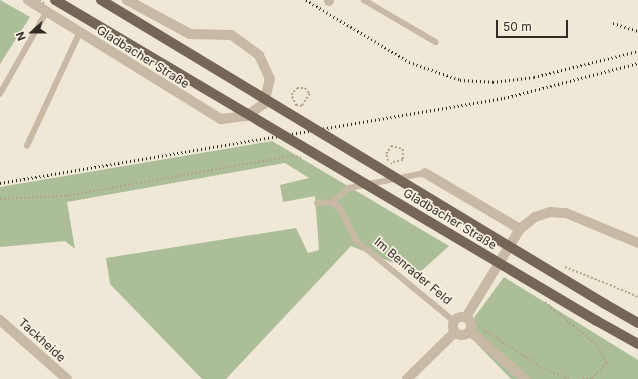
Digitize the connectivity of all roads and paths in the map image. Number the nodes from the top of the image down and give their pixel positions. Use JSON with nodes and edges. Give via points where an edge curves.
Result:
{"nodes":[{"id":1,"x":28,"y":0,"type":"edge"},
{"id":2,"x":55,"y":0,"type":"edge"},
{"id":3,"x":101,"y":0,"type":"edge"},
{"id":4,"x":128,"y":0,"type":"edge"},
{"id":5,"x":364,"y":0,"type":"edge"},
{"id":6,"x":47,"y":11,"type":"junction"},
{"id":7,"x":80,"y":32,"type":"junction"},
{"id":8,"x":436,"y":42,"type":"dead end"},
{"id":9,"x":0,"y":94,"type":"edge"},
{"id":10,"x":302,"y":106,"type":"dead end"},
{"id":11,"x":295,"y":110,"type":"dead end"},
{"id":12,"x":27,"y":146,"type":"dead end"},
{"id":13,"x":307,"y":158,"type":"dead end"},
{"id":14,"x":388,"y":161,"type":"dead end"},
{"id":15,"x":384,"y":165,"type":"dead end"},
{"id":16,"x":425,"y":173,"type":"joint"},
{"id":17,"x":0,"y":199,"type":"edge"},
{"id":18,"x":332,"y":202,"type":"junction"},
{"id":19,"x":317,"y":203,"type":"dead end"},
{"id":20,"x":520,"y":229,"type":"junction"},
{"id":21,"x":638,"y":243,"type":"edge"},
{"id":22,"x":610,"y":285,"type":"dead end"},
{"id":23,"x":638,"y":297,"type":"edge"},
{"id":24,"x":542,"y":301,"type":"dead end"},
{"id":25,"x":466,"y":317,"type":"junction"},
{"id":26,"x":0,"y":320,"type":"edge"},
{"id":27,"x":454,"y":321,"type":"junction"},
{"id":28,"x":638,"y":323,"type":"edge"},
{"id":29,"x":470,"y":331,"type":"junction"},
{"id":30,"x":455,"y":332,"type":"junction"},
{"id":31,"x":635,"y":342,"type":"edge"},
{"id":32,"x":638,"y":350,"type":"edge"},
{"id":33,"x":61,"y":378,"type":"edge"},
{"id":34,"x":407,"y":379,"type":"edge"},
{"id":35,"x":525,"y":379,"type":"edge"},
{"id":36,"x":569,"y":379,"type":"edge"},
{"id":37,"x":580,"y":379,"type":"edge"}],
"edges":[{"from":1,"to":6,"type":"street","name":"Gladbacher Straße"},
{"from":2,"to":31,"type":"main road","name":"Gladbacher Straße","bridge":true},
{"from":3,"to":28,"type":"main road","name":"Gladbacher Straße","bridge":true},
{"from":4,"to":7,"type":"street","name":"Gladbacher Straße","via":[[190,34],[231,34],[259,54],[267,66],[270,88],[264,104],[246,116],[221,119]]},
{"from":5,"to":8,"type":"lane"},
{"from":6,"to":7,"type":"street","name":"Gladbacher Straße"},
{"from":6,"to":9,"type":"lane"},
{"from":7,"to":12,"type":"lane"},
{"from":10,"to":11,"type":"path","bridge":true,"via":[[310,94],[305,88],[297,88],[291,94]]},
{"from":13,"to":17,"type":"path","via":[[292,156],[65,196]]},
{"from":14,"to":15,"type":"path","bridge":true,"via":[[386,154],[391,146],[403,149],[403,160]]},
{"from":16,"to":18,"type":"lane","via":[[349,188]]},
{"from":16,"to":20,"type":"street"},
{"from":18,"to":19,"type":"lane"},
{"from":18,"to":27,"type":"lane","name":"Im Benrader Feld","via":[[340,208],[357,241]]},
{"from":20,"to":21,"type":"street","via":[[550,212],[566,213]]},
{"from":20,"to":25,"type":"street"},
{"from":22,"to":23,"type":"path"},
{"from":24,"to":37,"type":"path","via":[[596,344],[607,363],[592,379]]},
{"from":25,"to":27,"type":"street"},
{"from":25,"to":29,"type":"street","via":[[470,321]]},
{"from":26,"to":33,"type":"street","name":"Tackheide"},
{"from":27,"to":30,"type":"street"},
{"from":29,"to":30,"type":"street","via":[[460,335]]},
{"from":29,"to":35,"type":"street"},
{"from":29,"to":36,"type":"path","via":[[481,325],[546,370]]},
{"from":30,"to":34,"type":"street"},
{"from":31,"to":32,"type":"main road"}]}
